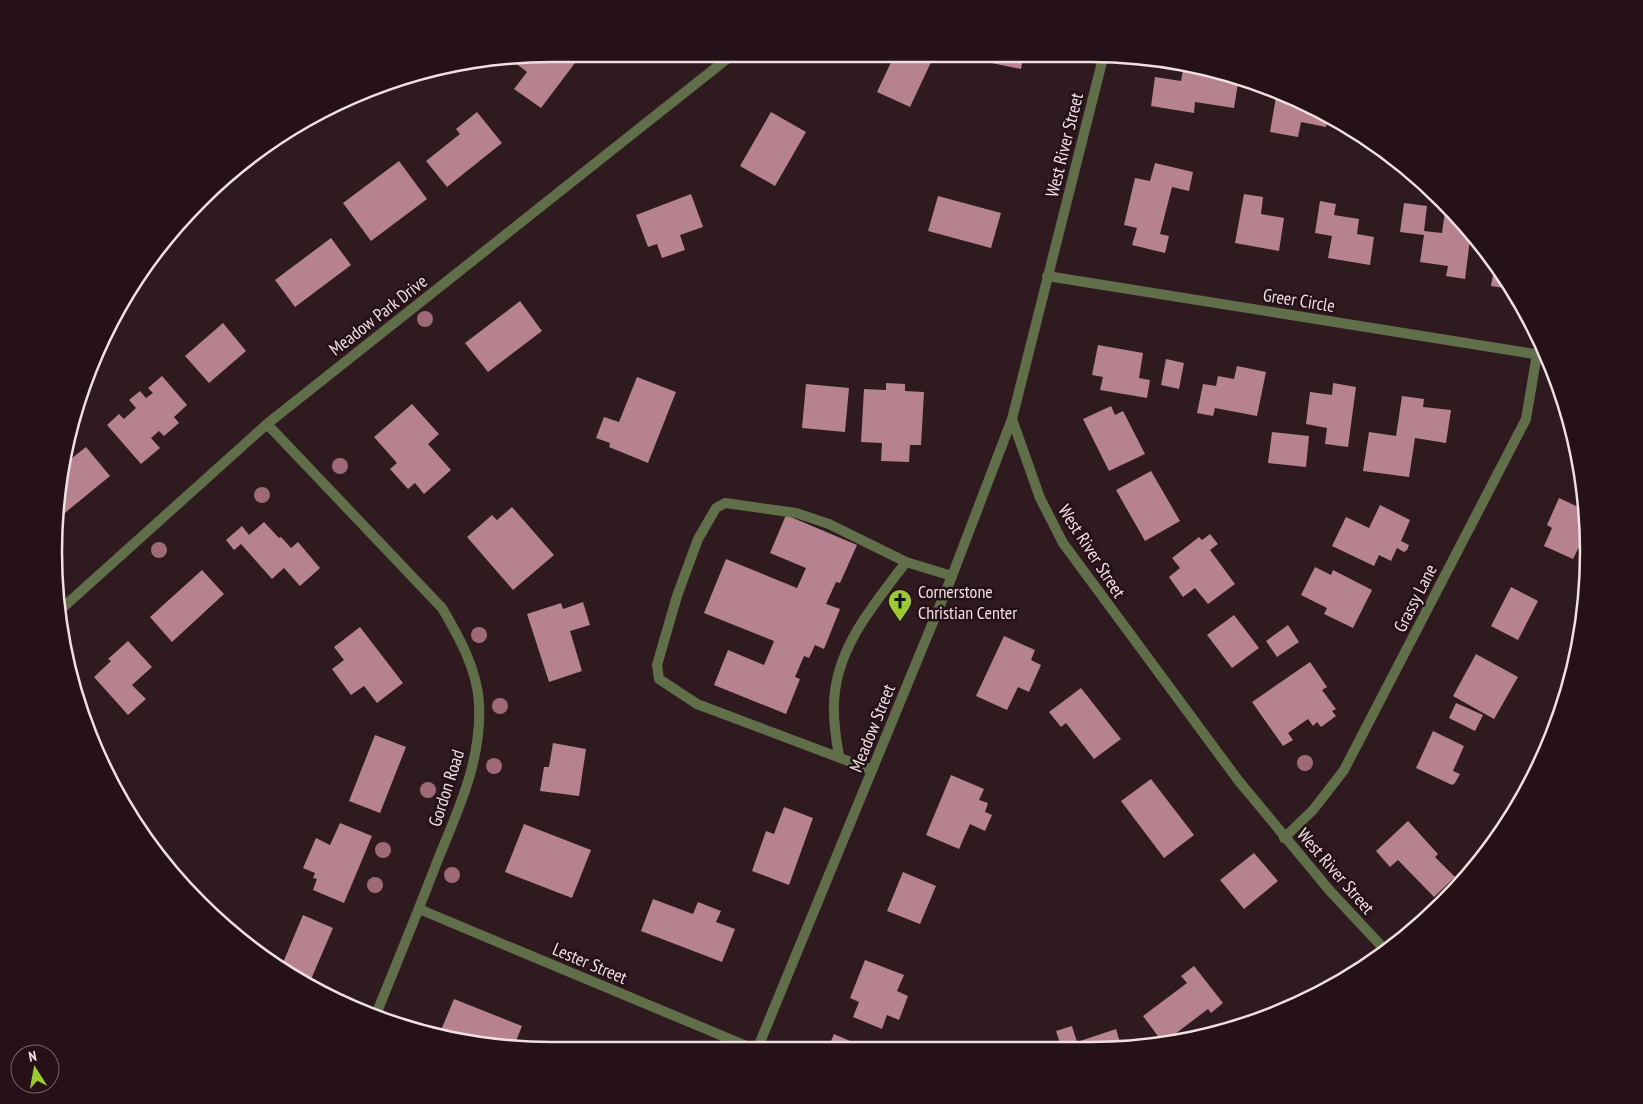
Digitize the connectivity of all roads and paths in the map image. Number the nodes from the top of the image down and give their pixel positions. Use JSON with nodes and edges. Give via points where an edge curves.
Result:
{"nodes":[{"id":1,"x":723,"y":62,"type":"edge"},
{"id":2,"x":1102,"y":63,"type":"edge"},
{"id":3,"x":1047,"y":276,"type":"junction"},
{"id":4,"x":1538,"y":354,"type":"edge"},
{"id":5,"x":1541,"y":360,"type":"edge"},
{"id":6,"x":1012,"y":419,"type":"junction"},
{"id":7,"x":267,"y":424,"type":"junction"},
{"id":8,"x":906,"y":562,"type":"junction"},
{"id":9,"x":952,"y":576,"type":"junction"},
{"id":10,"x":66,"y":605,"type":"edge"},
{"id":11,"x":839,"y":756,"type":"junction"},
{"id":12,"x":872,"y":770,"type":"junction"},
{"id":13,"x":1284,"y":838,"type":"junction"},
{"id":14,"x":419,"y":909,"type":"junction"},
{"id":15,"x":1381,"y":946,"type":"edge"},
{"id":16,"x":378,"y":1009,"type":"edge"},
{"id":17,"x":737,"y":1042,"type":"edge"},
{"id":18,"x":760,"y":1042,"type":"edge"}],
"edges":[{"from":1,"to":7,"type":"street","name":"Meadow Park Drive"},
{"from":2,"to":3,"type":"street","name":"West River Street"},
{"from":3,"to":4,"type":"street","name":"Greer Circle"},
{"from":3,"to":6,"type":"street","name":"West River Street"},
{"from":5,"to":13,"type":"street","name":"Grassy Lane","via":[[1526,419],[1344,770],[1313,810]]},
{"from":6,"to":9,"type":"street","name":"Meadow Street"},
{"from":6,"to":13,"type":"street","name":"West River Street","via":[[1040,498],[1063,543]]},
{"from":7,"to":10,"type":"street","name":"Meadow Park Drive"},
{"from":7,"to":14,"type":"street","name":"Gordon Road","via":[[442,608],[461,642],[473,673],[479,701],[479,728],[471,776]]},
{"from":8,"to":9,"type":"street"},
{"from":8,"to":11,"type":"street","via":[[861,623],[840,663],[834,704]]},
{"from":8,"to":11,"type":"street","via":[[830,524],[796,512],[724,503],[716,508],[698,539],[677,596],[657,665],[659,679],[697,704]]},
{"from":9,"to":12,"type":"street","name":"Meadow Street"},
{"from":11,"to":12,"type":"street"},
{"from":12,"to":18,"type":"street","name":"Meadow Street"},
{"from":13,"to":15,"type":"street","name":"West River Street"},
{"from":14,"to":16,"type":"street","name":"Gordon Road"},
{"from":14,"to":17,"type":"street","name":"Lester Street"}]}
